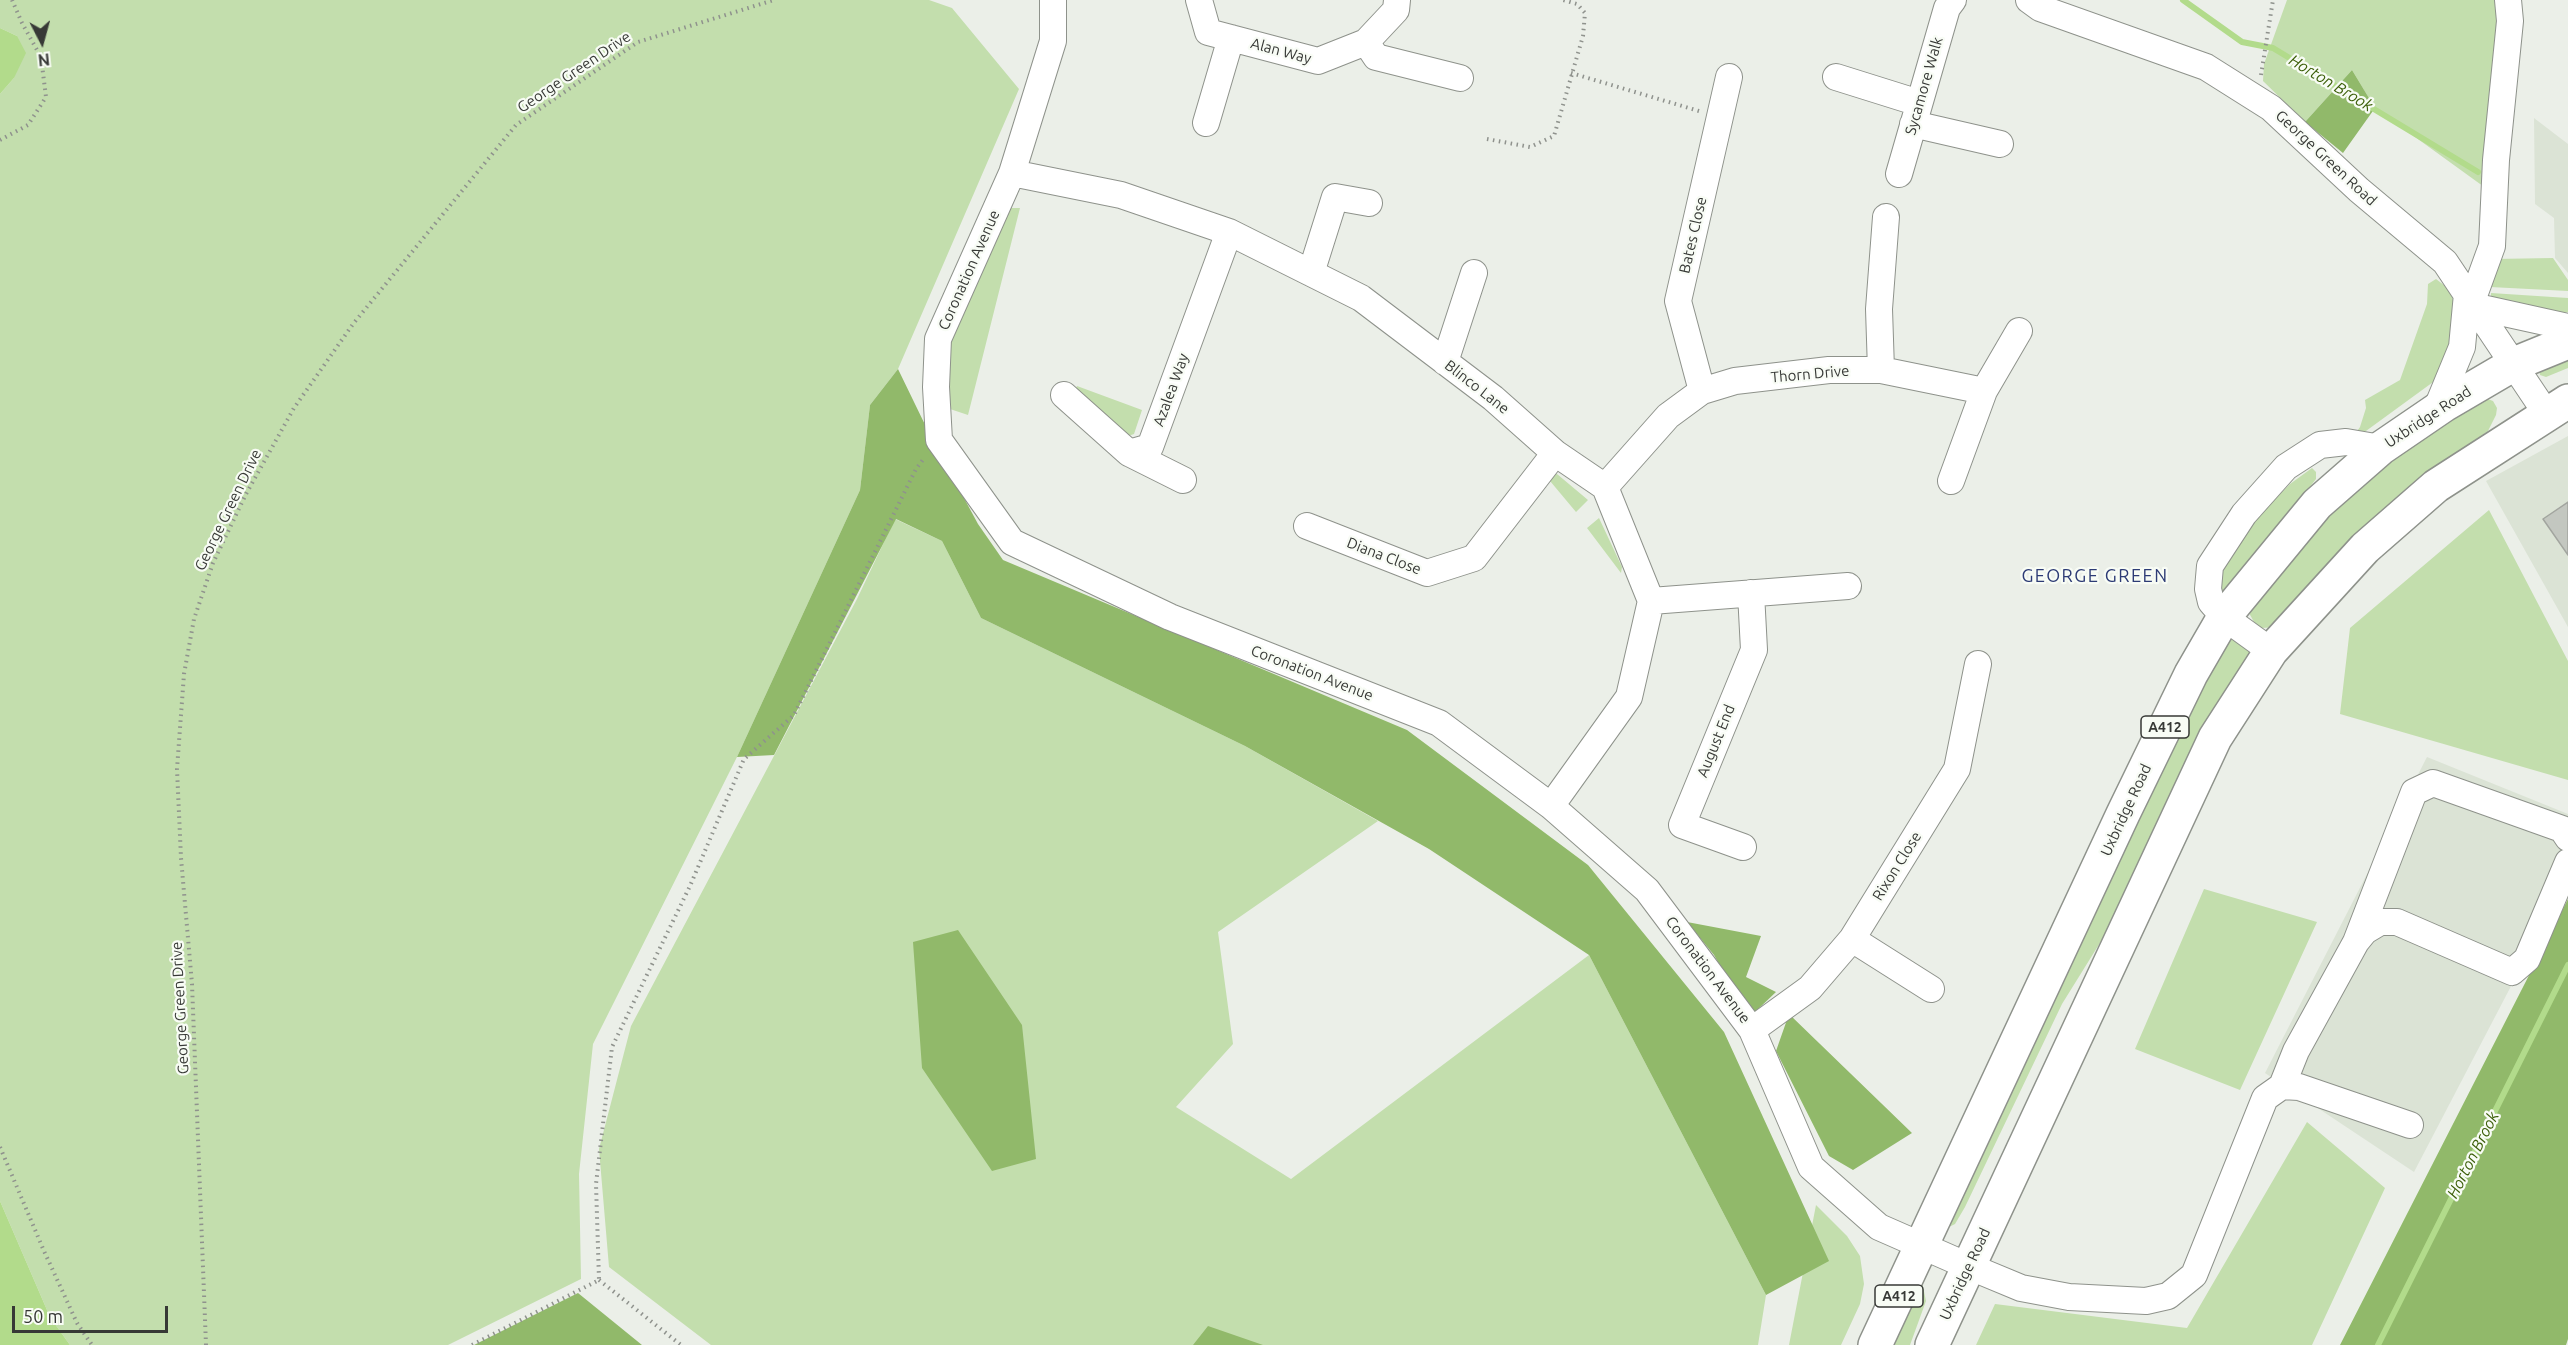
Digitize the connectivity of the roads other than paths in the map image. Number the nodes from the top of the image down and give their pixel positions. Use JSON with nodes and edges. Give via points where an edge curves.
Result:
{"nodes":[{"id":1,"x":1053,"y":0,"type":"edge"},
{"id":2,"x":1199,"y":0,"type":"edge"},
{"id":3,"x":1397,"y":0,"type":"edge"},
{"id":4,"x":1953,"y":0,"type":"edge"},
{"id":5,"x":2029,"y":0,"type":"edge"},
{"id":6,"x":2508,"y":0,"type":"edge"},
{"id":7,"x":1231,"y":38,"type":"junction"},
{"id":8,"x":1366,"y":42,"type":"junction"},
{"id":9,"x":1729,"y":77,"type":"dead end"},
{"id":10,"x":1460,"y":78,"type":"dead end"},
{"id":11,"x":1836,"y":78,"type":"dead end"},
{"id":12,"x":1916,"y":114,"type":"junction"},
{"id":13,"x":1206,"y":123,"type":"dead end"},
{"id":14,"x":2000,"y":144,"type":"dead end"},
{"id":15,"x":1012,"y":173,"type":"junction"},
{"id":16,"x":1899,"y":174,"type":"dead end"},
{"id":17,"x":1369,"y":203,"type":"dead end"},
{"id":18,"x":1886,"y":217,"type":"dead end"},
{"id":19,"x":1229,"y":232,"type":"junction"},
{"id":20,"x":1311,"y":273,"type":"junction"},
{"id":21,"x":1474,"y":273,"type":"dead end"},
{"id":22,"x":2472,"y":301,"type":"junction"},
{"id":23,"x":2568,"y":327,"type":"edge"},
{"id":24,"x":2019,"y":331,"type":"dead end"},
{"id":25,"x":2568,"y":342,"type":"edge"},
{"id":26,"x":1445,"y":362,"type":"junction"},
{"id":27,"x":2514,"y":364,"type":"junction"},
{"id":28,"x":1881,"y":370,"type":"junction"},
{"id":29,"x":1702,"y":391,"type":"junction"},
{"id":30,"x":1984,"y":391,"type":"junction"},
{"id":31,"x":1064,"y":395,"type":"dead end"},
{"id":32,"x":2557,"y":407,"type":"edge"},
{"id":33,"x":2436,"y":410,"type":"junction"},
{"id":34,"x":2381,"y":448,"type":"junction"},
{"id":35,"x":1129,"y":453,"type":"junction"},
{"id":36,"x":1555,"y":453,"type":"junction"},
{"id":37,"x":1183,"y":480,"type":"dead end"},
{"id":38,"x":1951,"y":481,"type":"dead end"},
{"id":39,"x":1605,"y":487,"type":"junction"},
{"id":40,"x":1307,"y":526,"type":"dead end"},
{"id":41,"x":1848,"y":586,"type":"dead end"},
{"id":42,"x":1751,"y":593,"type":"junction"},
{"id":43,"x":1651,"y":601,"type":"junction"},
{"id":44,"x":2224,"y":617,"type":"junction"},
{"id":45,"x":2271,"y":651,"type":"junction"},
{"id":46,"x":1978,"y":664,"type":"dead end"},
{"id":47,"x":1551,"y":806,"type":"junction"},
{"id":48,"x":2568,"y":838,"type":"edge"},
{"id":49,"x":1743,"y":847,"type":"dead end"},
{"id":50,"x":2568,"y":862,"type":"edge"},
{"id":51,"x":1852,"y":939,"type":"junction"},
{"id":52,"x":2356,"y":942,"type":"junction"},
{"id":53,"x":1931,"y":989,"type":"dead end"},
{"id":54,"x":1752,"y":1030,"type":"junction"},
{"id":55,"x":2282,"y":1086,"type":"junction"},
{"id":56,"x":2410,"y":1125,"type":"dead end"},
{"id":57,"x":1922,"y":1246,"type":"junction"},
{"id":58,"x":1968,"y":1266,"type":"junction"},
{"id":59,"x":1875,"y":1345,"type":"edge"},
{"id":60,"x":1932,"y":1345,"type":"edge"}],
"edges":[{"from":1,"to":15,"type":"street","name":"Coronation Avenue","via":[[1053,41]]},
{"from":2,"to":7,"type":"street","name":"Alan Way","via":[[1208,32]]},
{"from":3,"to":8,"type":"street","name":"Alan Way","via":[[1396,10]]},
{"from":4,"to":12,"type":"street","name":"Sycamore Walk","via":[[1947,8]]},
{"from":5,"to":22,"type":"street","name":"George Green Road","via":[[2040,8],[2206,68],[2271,108],[2359,190],[2445,262]]},
{"from":6,"to":22,"type":"street","via":[[2510,21],[2492,246]]},
{"from":7,"to":8,"type":"street","name":"Alan Way","via":[[1318,60]]},
{"from":7,"to":13,"type":"street"},
{"from":8,"to":10,"type":"street","via":[[1376,57]]},
{"from":9,"to":29,"type":"street","name":"Bates Close","via":[[1678,301]]},
{"from":11,"to":12,"type":"street"},
{"from":12,"to":14,"type":"street"},
{"from":12,"to":16,"type":"street","name":"Sycamore Walk"},
{"from":15,"to":19,"type":"street","name":"Blinco Lane","via":[[1121,195]]},
{"from":15,"to":47,"type":"street","name":"Coronation Avenue","via":[[938,339],[936,387],[939,440],[1012,542],[1170,617],[1439,723]]},
{"from":17,"to":20,"type":"street","via":[[1335,197]]},
{"from":18,"to":28,"type":"street","via":[[1878,309]]},
{"from":19,"to":20,"type":"street","name":"Blinco Lane"},
{"from":19,"to":35,"type":"street","name":"Azalea Way","via":[[1150,447]]},
{"from":20,"to":26,"type":"street","name":"Blinco Lane","via":[[1361,298]]},
{"from":21,"to":26,"type":"street"},
{"from":22,"to":23,"type":"street"},
{"from":22,"to":27,"type":"street","name":"George Green Road"},
{"from":22,"to":33,"type":"street","via":[[2462,347]]},
{"from":24,"to":30,"type":"street"},
{"from":25,"to":27,"type":"main road","name":"Uxbridge Road","number":"A412"},
{"from":26,"to":36,"type":"street","name":"Blinco Lane"},
{"from":27,"to":32,"type":"street","name":"George Green Road"},
{"from":27,"to":33,"type":"main road","name":"Uxbridge Road","number":"A412"},
{"from":28,"to":29,"type":"street","name":"Thorn Drive","via":[[1830,370],[1759,378]]},
{"from":28,"to":30,"type":"street","name":"Thorn Drive"},
{"from":29,"to":39,"type":"street","name":"Thorn Drive","via":[[1668,416]]},
{"from":30,"to":38,"type":"street"},
{"from":31,"to":35,"type":"street"},
{"from":32,"to":45,"type":"main road","name":"Uxbridge Road","via":[[2436,486],[2365,549]]},
{"from":33,"to":34,"type":"main road","name":"Uxbridge Road","number":"A412"},
{"from":34,"to":44,"type":"main road","name":"Uxbridge Road","number":"A412","via":[[2317,504]]},
{"from":34,"to":44,"type":"street","via":[[2346,442],[2320,445],[2286,467],[2244,514],[2210,566],[2211,602]]},
{"from":35,"to":37,"type":"street"},
{"from":36,"to":39,"type":"street","name":"Blinco Lane"},
{"from":36,"to":40,"type":"street","name":"Diana Close","via":[[1474,558],[1427,573]]},
{"from":39,"to":43,"type":"street"},
{"from":41,"to":42,"type":"street"},
{"from":42,"to":43,"type":"street"},
{"from":42,"to":49,"type":"street","name":"August End","via":[[1754,650],[1682,825]]},
{"from":43,"to":47,"type":"street","via":[[1629,697]]},
{"from":44,"to":45,"type":"street"},
{"from":44,"to":57,"type":"main road","name":"Uxbridge Road","number":"A412","via":[[2191,674],[2128,804]]},
{"from":45,"to":58,"type":"main road","name":"Uxbridge Road","via":[[2216,738]]},
{"from":46,"to":51,"type":"street","name":"Rixon Close","via":[[1957,769]]},
{"from":47,"to":54,"type":"street","name":"Coronation Avenue","via":[[1647,890]]},
{"from":48,"to":52,"type":"street","via":[[2562,829],[2433,783],[2414,792]]},
{"from":50,"to":52,"type":"street","via":[[2527,959],[2512,972],[2397,922],[2380,922]]},
{"from":51,"to":53,"type":"street"},
{"from":51,"to":54,"type":"street","name":"Rixon Close","via":[[1810,988]]},
{"from":52,"to":55,"type":"street","via":[[2296,1051]]},
{"from":54,"to":57,"type":"street","name":"Coronation Avenue","via":[[1811,1167],[1879,1227]]},
{"from":55,"to":56,"type":"street","via":[[2299,1087]]},
{"from":55,"to":58,"type":"street","name":"Coronation Avenue","via":[[2265,1098],[2194,1275],[2168,1296],[2146,1301],[2069,1297],[2021,1288]]},
{"from":57,"to":58,"type":"street","name":"Coronation Avenue"},
{"from":57,"to":59,"type":"main road","name":"Uxbridge Road","number":"A412"},
{"from":58,"to":60,"type":"main road","name":"Uxbridge Road"}]}
